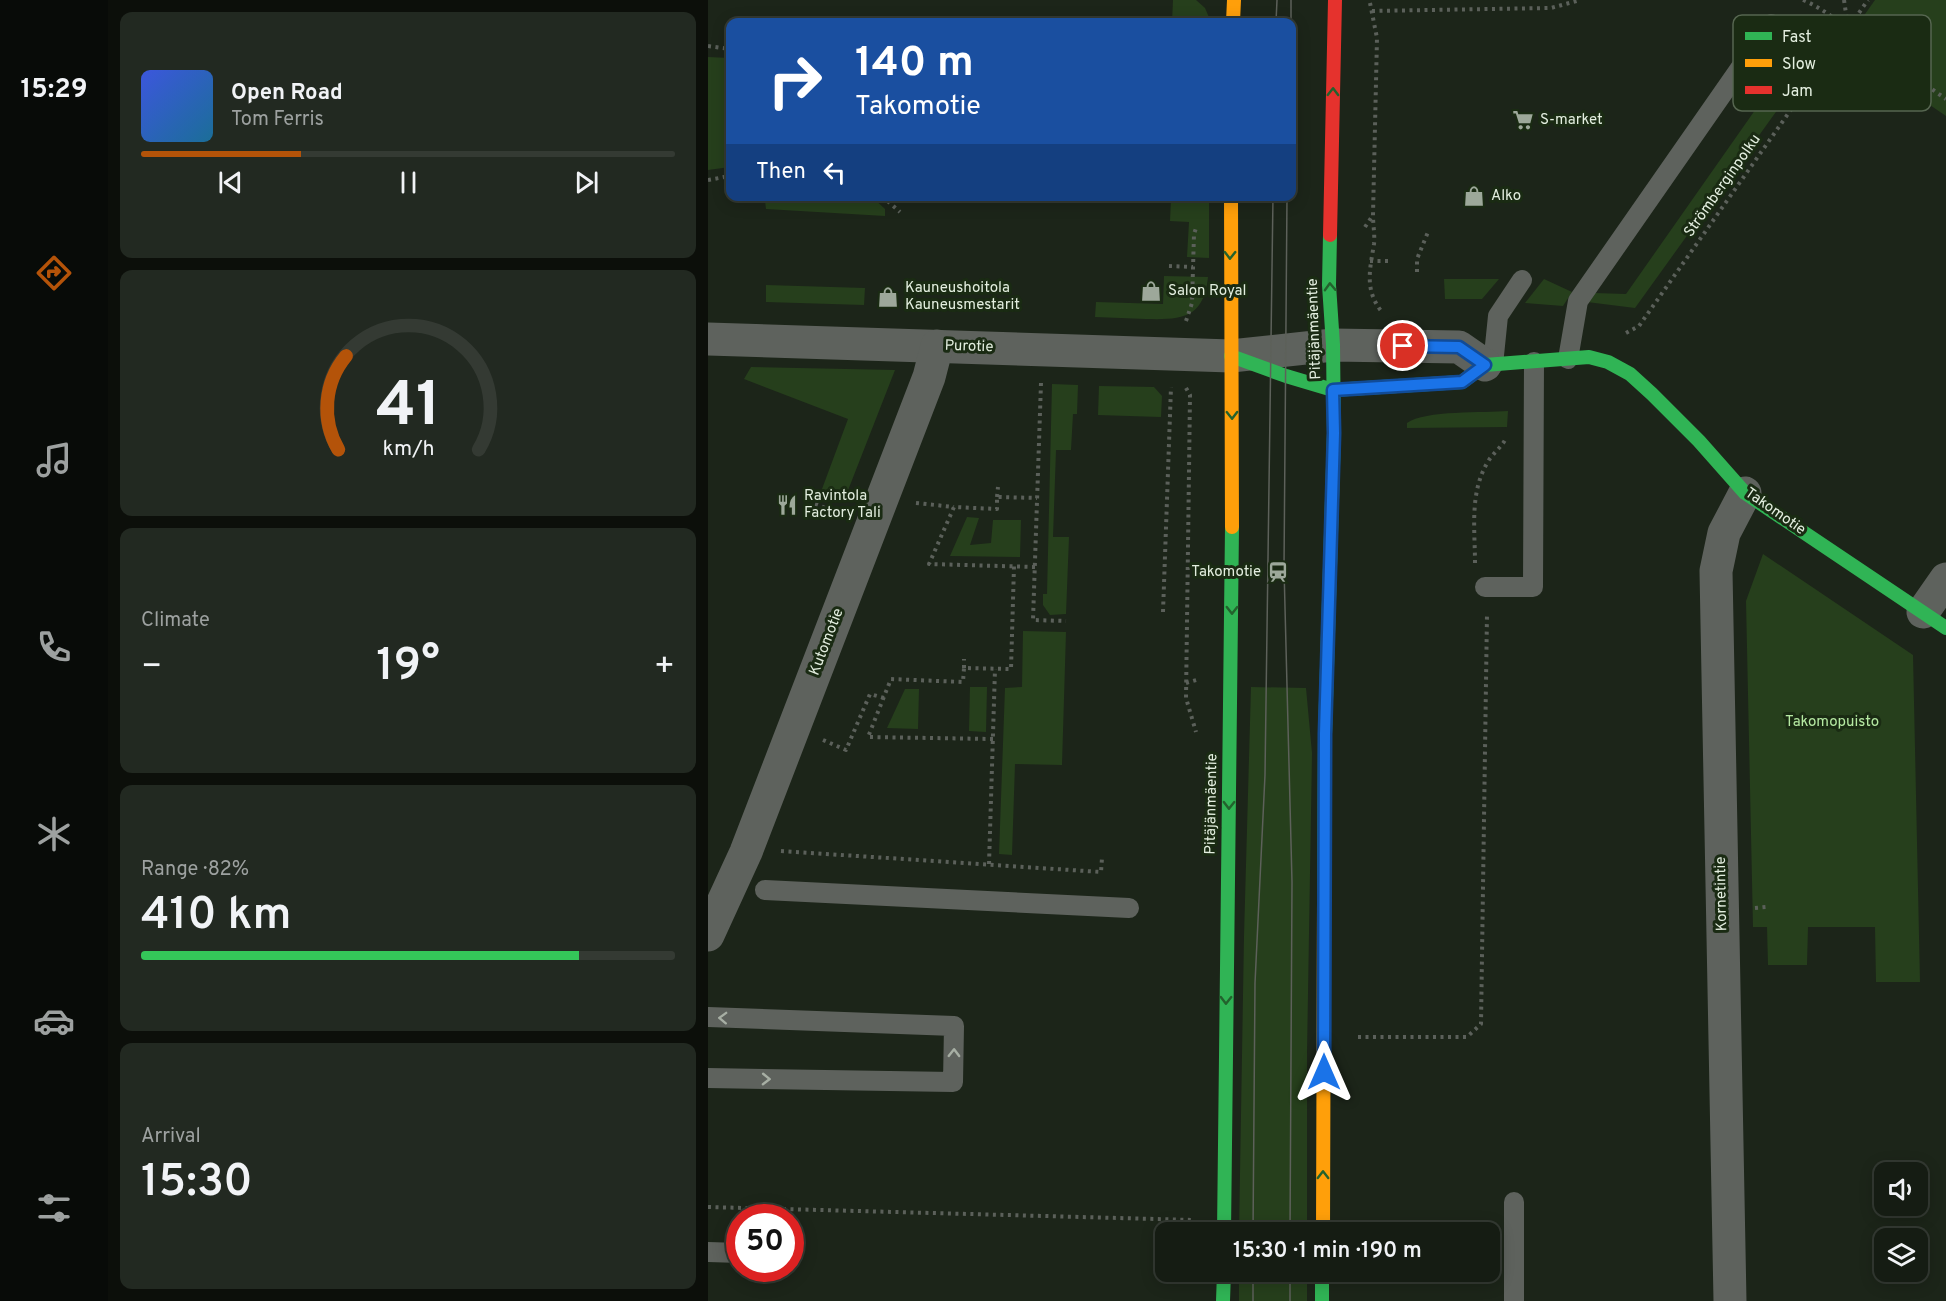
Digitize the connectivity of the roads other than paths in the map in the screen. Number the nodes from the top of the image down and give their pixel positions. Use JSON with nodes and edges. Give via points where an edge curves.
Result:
{"nodes":[{"id":1,"x":1234,"y":0,"type":"edge"},
{"id":2,"x":1335,"y":0,"type":"edge"},
{"id":3,"x":1233,"y":18,"type":"edge"},
{"id":4,"x":1733,"y":79,"type":"edge"},
{"id":5,"x":1231,"y":201,"type":"edge"},
{"id":6,"x":1522,"y":280,"type":"dead end"},
{"id":7,"x":708,"y":339,"type":"edge"},
{"id":8,"x":1333,"y":345,"type":"junction"},
{"id":9,"x":936,"y":346,"type":"junction"},
{"id":10,"x":1231,"y":356,"type":"junction"},
{"id":11,"x":1569,"y":359,"type":"junction"},
{"id":12,"x":1534,"y":362,"type":"junction"},
{"id":13,"x":1489,"y":365,"type":"junction"},
{"id":14,"x":1333,"y":390,"type":"junction"},
{"id":15,"x":1745,"y":493,"type":"junction"},
{"id":16,"x":1946,"y":579,"type":"edge"},
{"id":17,"x":1486,"y":587,"type":"road end"},
{"id":18,"x":1934,"y":620,"type":"edge"},
{"id":19,"x":765,"y":890,"type":"dead end"},
{"id":20,"x":1129,"y":908,"type":"dead end"},
{"id":21,"x":708,"y":935,"type":"edge"},
{"id":22,"x":708,"y":1017,"type":"edge"},
{"id":23,"x":708,"y":1078,"type":"edge"},
{"id":24,"x":1514,"y":1202,"type":"dead end"},
{"id":25,"x":1224,"y":1222,"type":"edge"},
{"id":26,"x":1323,"y":1222,"type":"edge"},
{"id":27,"x":708,"y":1252,"type":"edge"},
{"id":28,"x":726,"y":1253,"type":"edge"},
{"id":29,"x":1224,"y":1282,"type":"edge"},
{"id":30,"x":1322,"y":1282,"type":"edge"},
{"id":31,"x":1223,"y":1301,"type":"edge"},
{"id":32,"x":1322,"y":1301,"type":"edge"},
{"id":33,"x":1514,"y":1301,"type":"edge"},
{"id":34,"x":1730,"y":1301,"type":"edge"}],
"edges":[{"from":1,"to":3,"type":"main road"},
{"from":8,"to":2,"type":"main road","name":"Pitäjänmäentie","one_way":true,"via":[[1329,285]]},
{"from":4,"to":11,"type":"lane","via":[[1578,301]]},
{"from":5,"to":10,"type":"main road","name":"Pitäjänmäentie","one_way":true},
{"from":6,"to":13,"type":"lane","via":[[1498,316]]},
{"from":7,"to":9,"type":"street","name":"Purotie"},
{"from":8,"to":10,"type":"street"},
{"from":8,"to":13,"type":"street","via":[[1459,347]]},
{"from":8,"to":14,"type":"main road","name":"Pitäjänmäentie"},
{"from":9,"to":10,"type":"street","name":"Purotie"},
{"from":9,"to":21,"type":"street","name":"Kutomotie","via":[[929,378],[746,852]]},
{"from":10,"to":14,"type":"main road"},
{"from":10,"to":25,"type":"main road","name":"Pitäjänmäentie","one_way":true,"via":[[1232,625]]},
{"from":11,"to":12,"type":"main road","name":"Takomotie"},
{"from":11,"to":15,"type":"main road","name":"Takomotie","via":[[1588,357],[1630,374],[1699,441]]},
{"from":12,"to":13,"type":"main road","name":"Takomotie"},
{"from":12,"to":17,"type":"lane","via":[[1533,587]]},
{"from":13,"to":14,"type":"main road","via":[[1462,382]]},
{"from":26,"to":14,"type":"main road","name":"Pitäjänmäentie","one_way":true,"via":[[1325,734]]},
{"from":15,"to":18,"type":"main road","name":"Takomotie"},
{"from":15,"to":34,"type":"street","name":"Kornetintie","via":[[1724,533],[1716,571]]},
{"from":16,"to":18,"type":"street"},
{"from":19,"to":20,"type":"lane"},
{"from":23,"to":22,"type":"lane","one_way":true,"via":[[953,1082],[954,1026]]},
{"from":24,"to":33,"type":"lane"},
{"from":27,"to":28,"type":"lane"},
{"from":29,"to":31,"type":"main road"},
{"from":30,"to":32,"type":"main road"}]}
